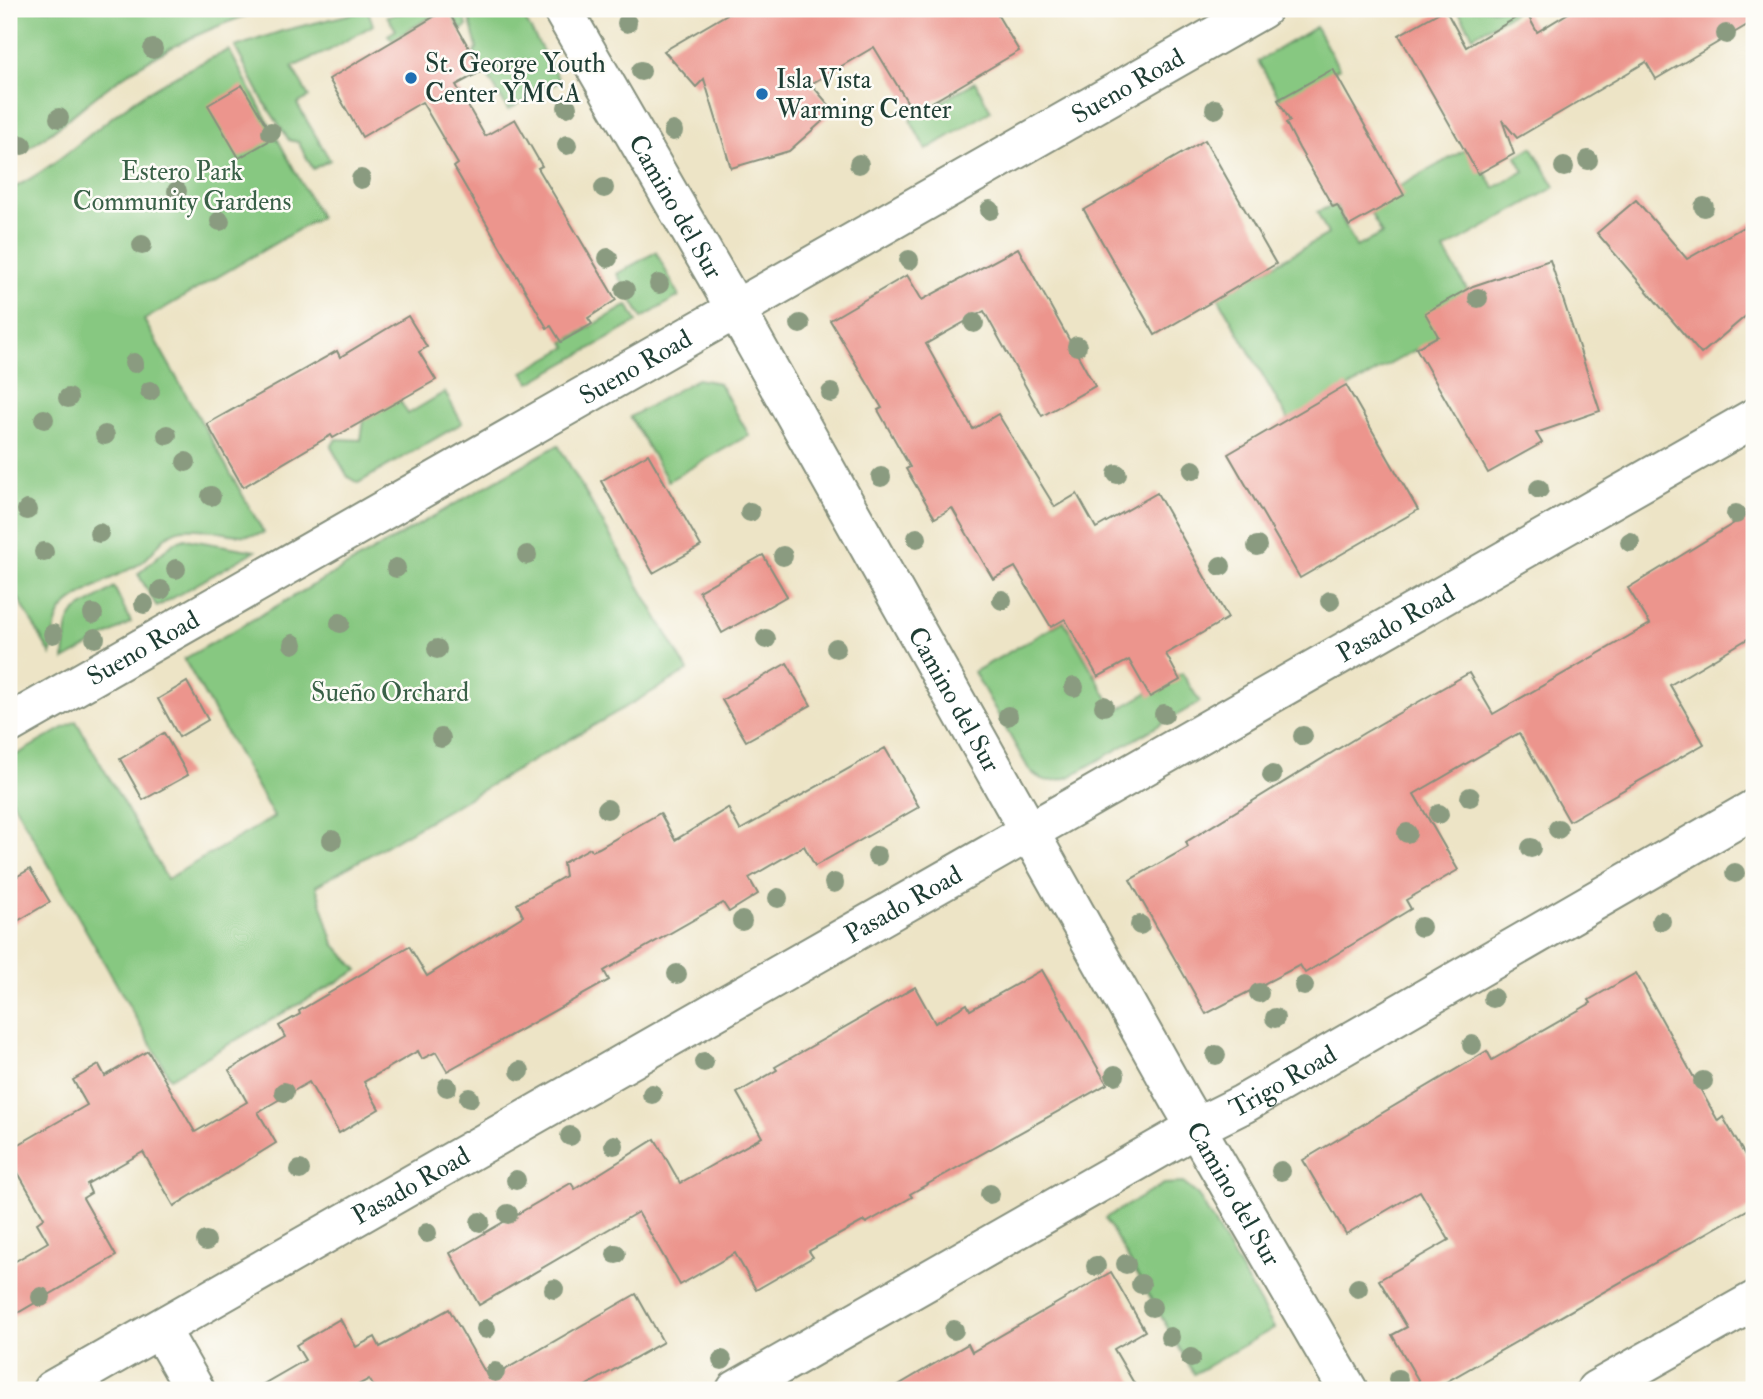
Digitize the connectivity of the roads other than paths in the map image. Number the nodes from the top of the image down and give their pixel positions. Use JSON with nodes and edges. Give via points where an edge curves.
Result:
{"nodes":[{"id":1,"x":562,"y":9,"type":"edge"},
{"id":2,"x":1262,"y":9,"type":"edge"},
{"id":3,"x":734,"y":308,"type":"junction"},
{"id":4,"x":1754,"y":418,"type":"edge"},
{"id":5,"x":9,"y":724,"type":"edge"},
{"id":6,"x":1754,"y":809,"type":"edge"},
{"id":7,"x":1028,"y":831,"type":"junction"},
{"id":8,"x":1195,"y":1128,"type":"junction"},
{"id":9,"x":1754,"y":1301,"type":"edge"},
{"id":10,"x":160,"y":1329,"type":"junction"},
{"id":11,"x":51,"y":1390,"type":"edge"},
{"id":12,"x":195,"y":1390,"type":"edge"},
{"id":13,"x":736,"y":1390,"type":"edge"},
{"id":14,"x":1348,"y":1390,"type":"edge"},
{"id":15,"x":1597,"y":1390,"type":"edge"}],
"edges":[{"from":1,"to":3,"type":"street","name":"Camino del Sur"},
{"from":2,"to":3,"type":"street","name":"Sueno Road"},
{"from":3,"to":5,"type":"street","name":"Sueno Road"},
{"from":3,"to":7,"type":"street","name":"Camino del Sur"},
{"from":4,"to":7,"type":"street","name":"Pasado Road"},
{"from":6,"to":8,"type":"street","name":"Trigo Road"},
{"from":7,"to":8,"type":"street","name":"Camino del Sur"},
{"from":7,"to":10,"type":"street","name":"Pasado Road"},
{"from":8,"to":13,"type":"street","name":"Trigo Road"},
{"from":8,"to":14,"type":"street","name":"Camino del Sur"},
{"from":9,"to":15,"type":"street"},
{"from":10,"to":11,"type":"street","name":"Pasado Road"},
{"from":10,"to":12,"type":"street"}]}
